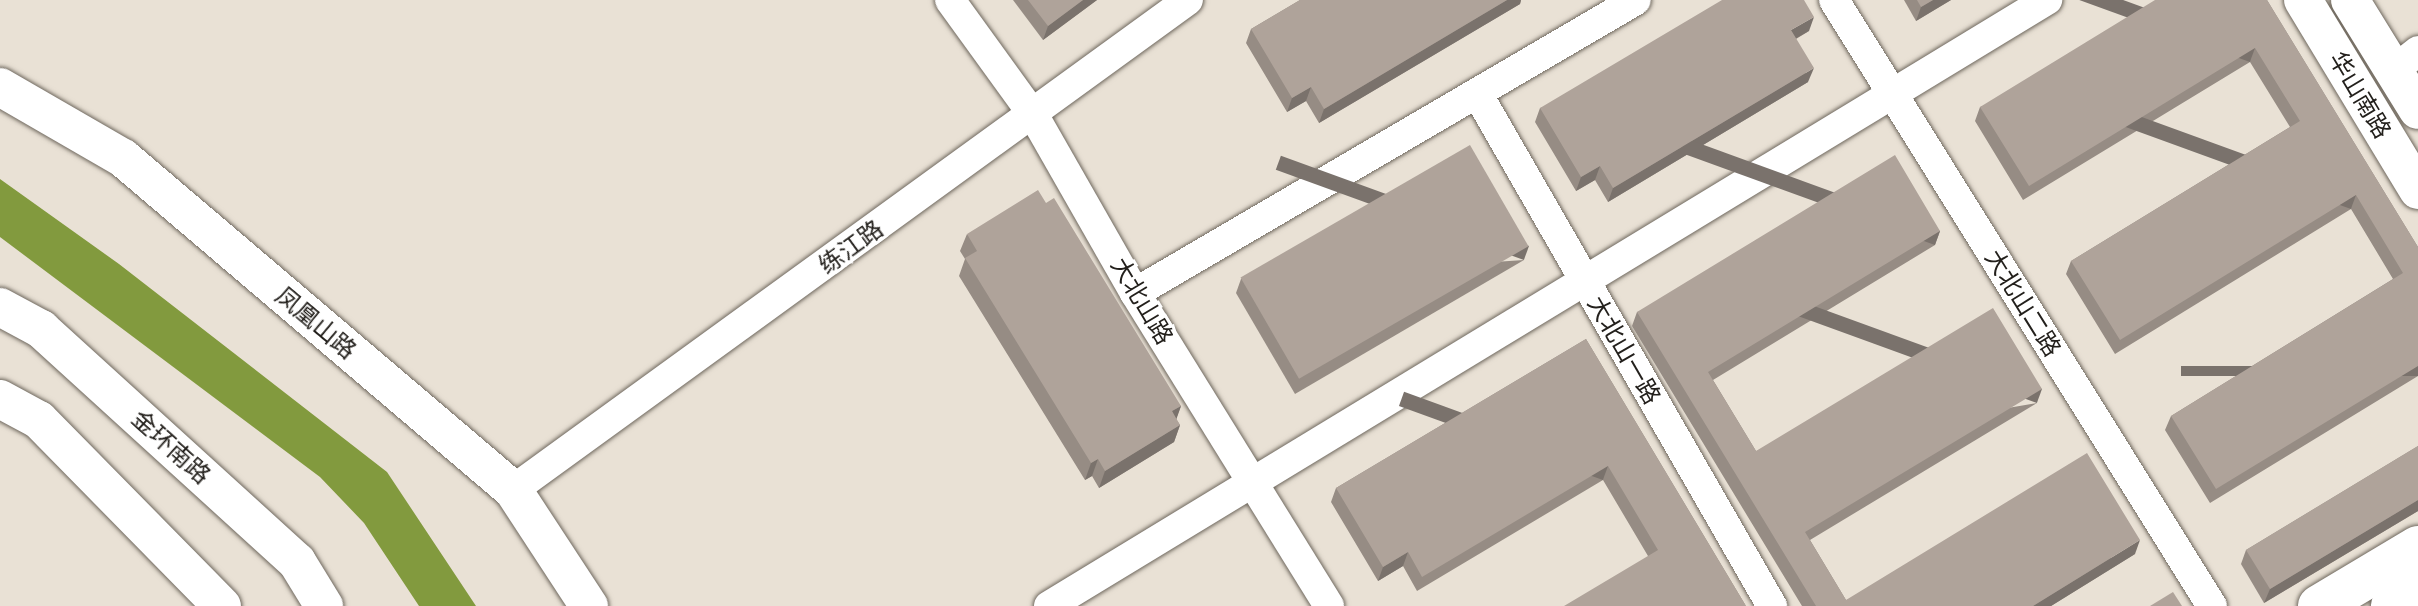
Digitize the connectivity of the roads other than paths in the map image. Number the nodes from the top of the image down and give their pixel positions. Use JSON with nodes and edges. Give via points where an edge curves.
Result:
{"nodes":[{"id":1,"x":950,"y":0,"type":"edge"},
{"id":2,"x":1188,"y":0,"type":"edge"},
{"id":3,"x":1636,"y":0,"type":"edge"},
{"id":4,"x":1834,"y":0,"type":"edge"},
{"id":5,"x":2047,"y":0,"type":"edge"},
{"id":6,"x":2303,"y":0,"type":"edge"},
{"id":7,"x":2350,"y":0,"type":"edge"},
{"id":8,"x":2406,"y":60,"type":"edge"},
{"id":9,"x":0,"y":87,"type":"edge"},
{"id":10,"x":1477,"y":93,"type":"junction"},
{"id":11,"x":1893,"y":96,"type":"junction"},
{"id":12,"x":2418,"y":110,"type":"edge"},
{"id":13,"x":1034,"y":116,"type":"junction"},
{"id":14,"x":2418,"y":190,"type":"edge"},
{"id":15,"x":1585,"y":280,"type":"junction"},
{"id":16,"x":1135,"y":293,"type":"junction"},
{"id":17,"x":0,"y":307,"type":"edge"},
{"id":18,"x":0,"y":326,"type":"edge"},
{"id":19,"x":41,"y":329,"type":"junction"},
{"id":20,"x":5,"y":398,"type":"edge"},
{"id":21,"x":1252,"y":482,"type":"junction"},
{"id":22,"x":513,"y":490,"type":"junction"},
{"id":23,"x":2418,"y":547,"type":"edge"},
{"id":24,"x":2418,"y":591,"type":"edge"},
{"id":25,"x":222,"y":606,"type":"edge"},
{"id":26,"x":324,"y":606,"type":"edge"},
{"id":27,"x":589,"y":606,"type":"edge"},
{"id":28,"x":1049,"y":606,"type":"edge"},
{"id":29,"x":1329,"y":606,"type":"edge"},
{"id":30,"x":1772,"y":606,"type":"edge"},
{"id":31,"x":2212,"y":606,"type":"edge"},
{"id":32,"x":2319,"y":606,"type":"edge"},
{"id":33,"x":2392,"y":606,"type":"edge"}],
"edges":[{"from":1,"to":13,"type":"street","name":"大北山路"},
{"from":2,"to":13,"type":"street","name":"练江路"},
{"from":3,"to":10,"type":"street"},
{"from":4,"to":11,"type":"street","name":"大北山二路"},
{"from":5,"to":11,"type":"street"},
{"from":6,"to":14,"type":"street","name":"华山南路"},
{"from":7,"to":8,"type":"street","name":"华山南路"},
{"from":8,"to":12,"type":"street","name":"华山南路"},
{"from":9,"to":22,"type":"street","name":"凤凰山路","via":[[123,158]]},
{"from":10,"to":15,"type":"street","name":"大北山一路"},
{"from":10,"to":16,"type":"street"},
{"from":11,"to":15,"type":"street"},
{"from":11,"to":31,"type":"street","name":"大北山二路"},
{"from":13,"to":16,"type":"street","name":"大北山路"},
{"from":13,"to":22,"type":"street","name":"练江路"},
{"from":15,"to":21,"type":"street"},
{"from":15,"to":30,"type":"street","name":"大北山一路"},
{"from":16,"to":21,"type":"street","name":"大北山路"},
{"from":17,"to":19,"type":"street","name":"金环南路"},
{"from":18,"to":19,"type":"street"},
{"from":19,"to":26,"type":"street","name":"金环南路","via":[[297,562]]},
{"from":20,"to":25,"type":"street","via":[[39,420]]},
{"from":21,"to":28,"type":"street"},
{"from":21,"to":29,"type":"street","name":"大北山路"},
{"from":22,"to":27,"type":"street","name":"凤凰山路"},
{"from":23,"to":32,"type":"main road"},
{"from":24,"to":33,"type":"main road"}]}
